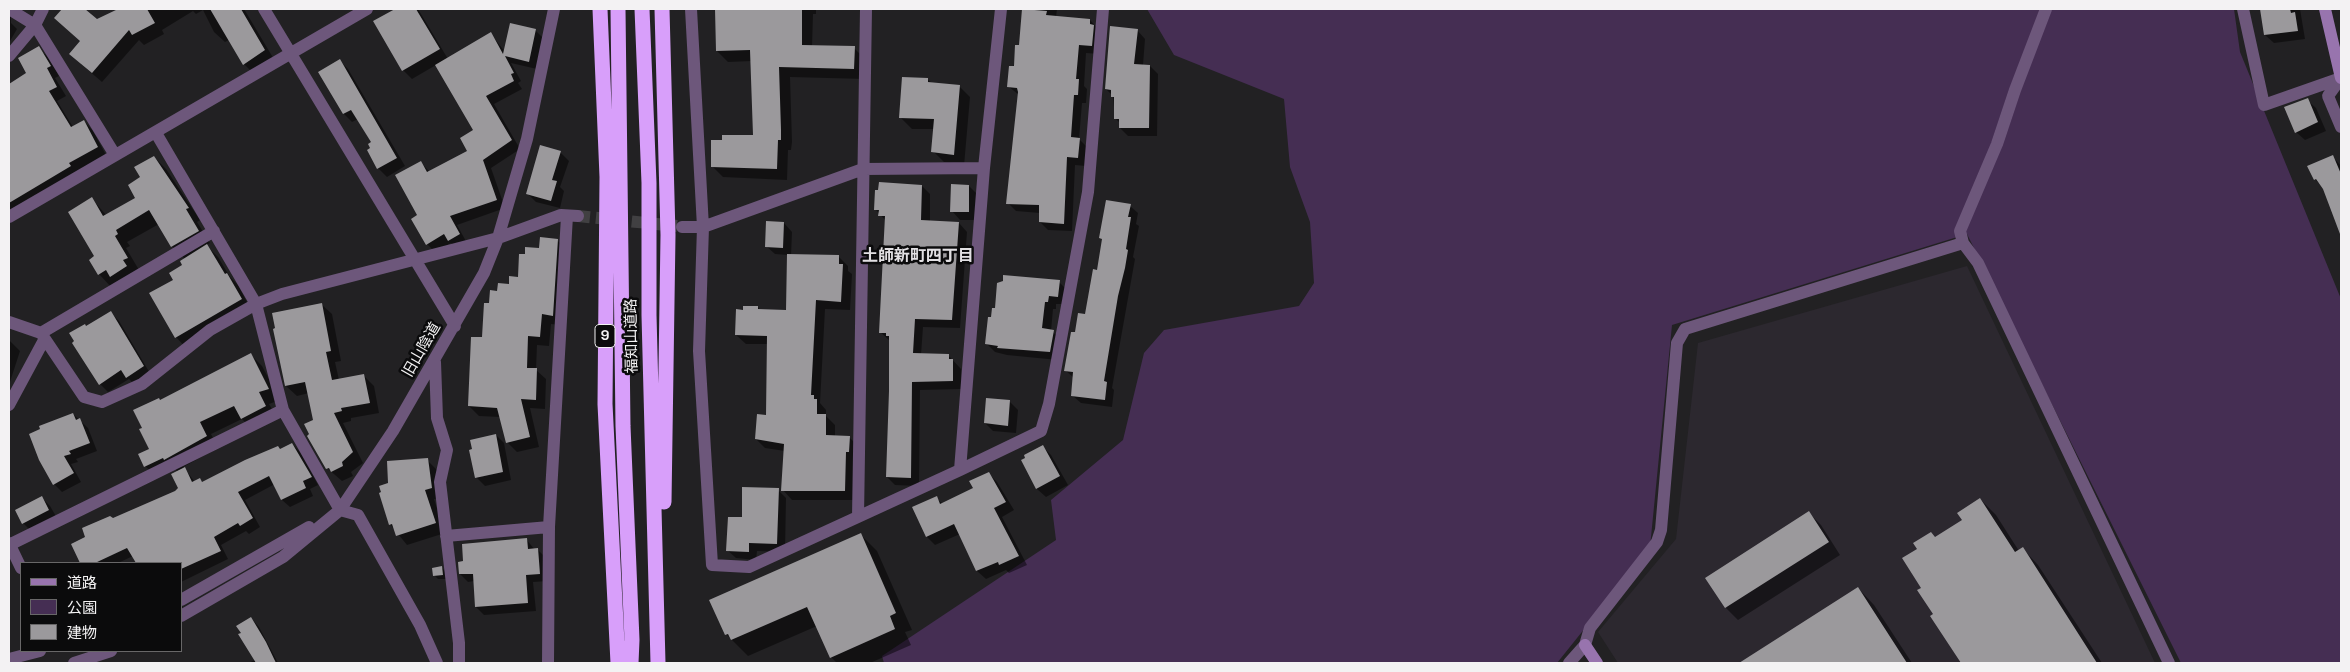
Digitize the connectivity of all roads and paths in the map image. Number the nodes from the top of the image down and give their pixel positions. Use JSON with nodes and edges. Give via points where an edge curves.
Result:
{"nodes":[{"id":1,"x":9,"y":9,"type":"edge"},
{"id":2,"x":43,"y":9,"type":"edge"},
{"id":3,"x":264,"y":9,"type":"edge"},
{"id":4,"x":367,"y":9,"type":"edge"},
{"id":5,"x":554,"y":9,"type":"edge"},
{"id":6,"x":600,"y":9,"type":"edge"},
{"id":7,"x":618,"y":9,"type":"edge"},
{"id":8,"x":642,"y":9,"type":"edge"},
{"id":9,"x":662,"y":9,"type":"edge"},
{"id":10,"x":691,"y":9,"type":"edge"},
{"id":11,"x":866,"y":9,"type":"edge"},
{"id":12,"x":1001,"y":9,"type":"edge"},
{"id":13,"x":1103,"y":9,"type":"edge"},
{"id":14,"x":2046,"y":9,"type":"edge"},
{"id":15,"x":2243,"y":9,"type":"edge"},
{"id":16,"x":2325,"y":9,"type":"edge"},
{"id":17,"x":35,"y":25,"type":"junction"},
{"id":18,"x":290,"y":52,"type":"junction"},
{"id":19,"x":9,"y":56,"type":"edge"},
{"id":20,"x":2341,"y":78,"type":"edge"},
{"id":21,"x":2341,"y":127,"type":"edge"},
{"id":22,"x":156,"y":133,"type":"junction"},
{"id":23,"x":115,"y":155,"type":"junction"},
{"id":24,"x":984,"y":168,"type":"junction"},
{"id":25,"x":863,"y":170,"type":"junction"},
{"id":26,"x":9,"y":217,"type":"edge"},
{"id":27,"x":682,"y":227,"type":"tunnel mouth"},
{"id":28,"x":703,"y":227,"type":"junction"},
{"id":29,"x":214,"y":231,"type":"junction"},
{"id":30,"x":498,"y":238,"type":"junction"},
{"id":31,"x":1962,"y":243,"type":"junction"},
{"id":32,"x":415,"y":259,"type":"junction"},
{"id":33,"x":256,"y":304,"type":"junction"},
{"id":34,"x":9,"y":322,"type":"edge"},
{"id":35,"x":455,"y":326,"type":"junction"},
{"id":36,"x":43,"y":336,"type":"junction"},
{"id":37,"x":435,"y":361,"type":"junction"},
{"id":38,"x":9,"y":405,"type":"edge"},
{"id":39,"x":283,"y":410,"type":"junction"},
{"id":40,"x":960,"y":470,"type":"junction"},
{"id":41,"x":340,"y":510,"type":"junction"},
{"id":42,"x":858,"y":517,"type":"junction"},
{"id":43,"x":549,"y":527,"type":"junction"},
{"id":44,"x":446,"y":536,"type":"junction"},
{"id":45,"x":9,"y":544,"type":"edge"},
{"id":46,"x":20,"y":566,"type":"edge"},
{"id":47,"x":182,"y":599,"type":"edge"},
{"id":48,"x":182,"y":615,"type":"edge"},
{"id":49,"x":1585,"y":645,"type":"junction"},
{"id":50,"x":36,"y":652,"type":"edge"},
{"id":51,"x":108,"y":652,"type":"edge"},
{"id":52,"x":9,"y":659,"type":"edge"},
{"id":53,"x":74,"y":663,"type":"edge"},
{"id":54,"x":437,"y":663,"type":"edge"},
{"id":55,"x":459,"y":663,"type":"edge"},
{"id":56,"x":548,"y":663,"type":"edge"},
{"id":57,"x":618,"y":663,"type":"edge"},
{"id":58,"x":631,"y":663,"type":"edge"},
{"id":59,"x":660,"y":663,"type":"edge"},
{"id":60,"x":1569,"y":663,"type":"edge"},
{"id":61,"x":1597,"y":663,"type":"edge"},
{"id":62,"x":2169,"y":663,"type":"edge"}],
"edges":[{"from":1,"to":17,"type":"street"},
{"from":2,"to":17,"type":"street"},
{"from":3,"to":18,"type":"street"},
{"from":4,"to":18,"type":"street"},
{"from":5,"to":30,"type":"street","name":"旧山陰道","via":[[527,139]]},
{"from":6,"to":57,"type":"highway","number":"9","via":[[607,177],[605,404]]},
{"from":7,"to":58,"type":"highway","name":"福知山道路","number":"9","via":[[623,426]]},
{"from":8,"to":59,"type":"highway","name":"福知山道路"},
{"from":9,"to":59,"type":"highway","via":[[668,235]]},
{"from":10,"to":28,"type":"street"},
{"from":11,"to":25,"type":"street"},
{"from":12,"to":24,"type":"street"},
{"from":13,"to":40,"type":"street","via":[[1088,192],[1050,404],[1041,431]]},
{"from":14,"to":31,"type":"street","via":[[1997,144],[1960,231]]},
{"from":15,"to":21,"type":"street","via":[[2264,105],[2341,78],[2328,96]]},
{"from":16,"to":20,"type":"street"},
{"from":17,"to":19,"type":"street"},
{"from":17,"to":23,"type":"street"},
{"from":18,"to":22,"type":"street"},
{"from":18,"to":32,"type":"street"},
{"from":22,"to":23,"type":"street"},
{"from":22,"to":29,"type":"street"},
{"from":23,"to":26,"type":"street"},
{"from":24,"to":25,"type":"street"},
{"from":24,"to":40,"type":"street"},
{"from":25,"to":28,"type":"street"},
{"from":25,"to":42,"type":"street"},
{"from":27,"to":28,"type":"street"},
{"from":28,"to":42,"type":"street","via":[[699,351],[712,565],[749,566]]},
{"from":29,"to":33,"type":"street"},
{"from":29,"to":36,"type":"street"},
{"from":30,"to":32,"type":"street"},
{"from":30,"to":35,"type":"street","name":"旧山陰道","via":[[484,273]]},
{"from":30,"to":43,"type":"street","via":[[561,215],[573,216]]},
{"from":31,"to":49,"type":"street","via":[[1686,329],[1677,343],[1658,542],[1590,628]]},
{"from":31,"to":62,"type":"street","via":[[1978,263]]},
{"from":32,"to":33,"type":"street","via":[[282,294]]},
{"from":32,"to":35,"type":"street"},
{"from":33,"to":36,"type":"street","via":[[210,330],[142,384],[102,402],[84,397]]},
{"from":33,"to":39,"type":"street"},
{"from":34,"to":36,"type":"street"},
{"from":35,"to":37,"type":"street","name":"旧山陰道"},
{"from":36,"to":38,"type":"street"},
{"from":37,"to":41,"type":"street","name":"旧山陰道"},
{"from":37,"to":44,"type":"street","via":[[437,418],[447,450],[440,482]]},
{"from":39,"to":41,"type":"street"},
{"from":39,"to":45,"type":"street"},
{"from":40,"to":42,"type":"street"},
{"from":41,"to":47,"type":"street"},
{"from":41,"to":48,"type":"street","name":"旧山陰道","via":[[283,557]]},
{"from":41,"to":54,"type":"street","via":[[358,515],[420,625]]},
{"from":43,"to":44,"type":"street"},
{"from":43,"to":56,"type":"street"},
{"from":44,"to":55,"type":"street"},
{"from":45,"to":46,"type":"street"},
{"from":49,"to":60,"type":"street"},
{"from":49,"to":61,"type":"street"},
{"from":50,"to":52,"type":"street"},
{"from":51,"to":53,"type":"street"}]}
